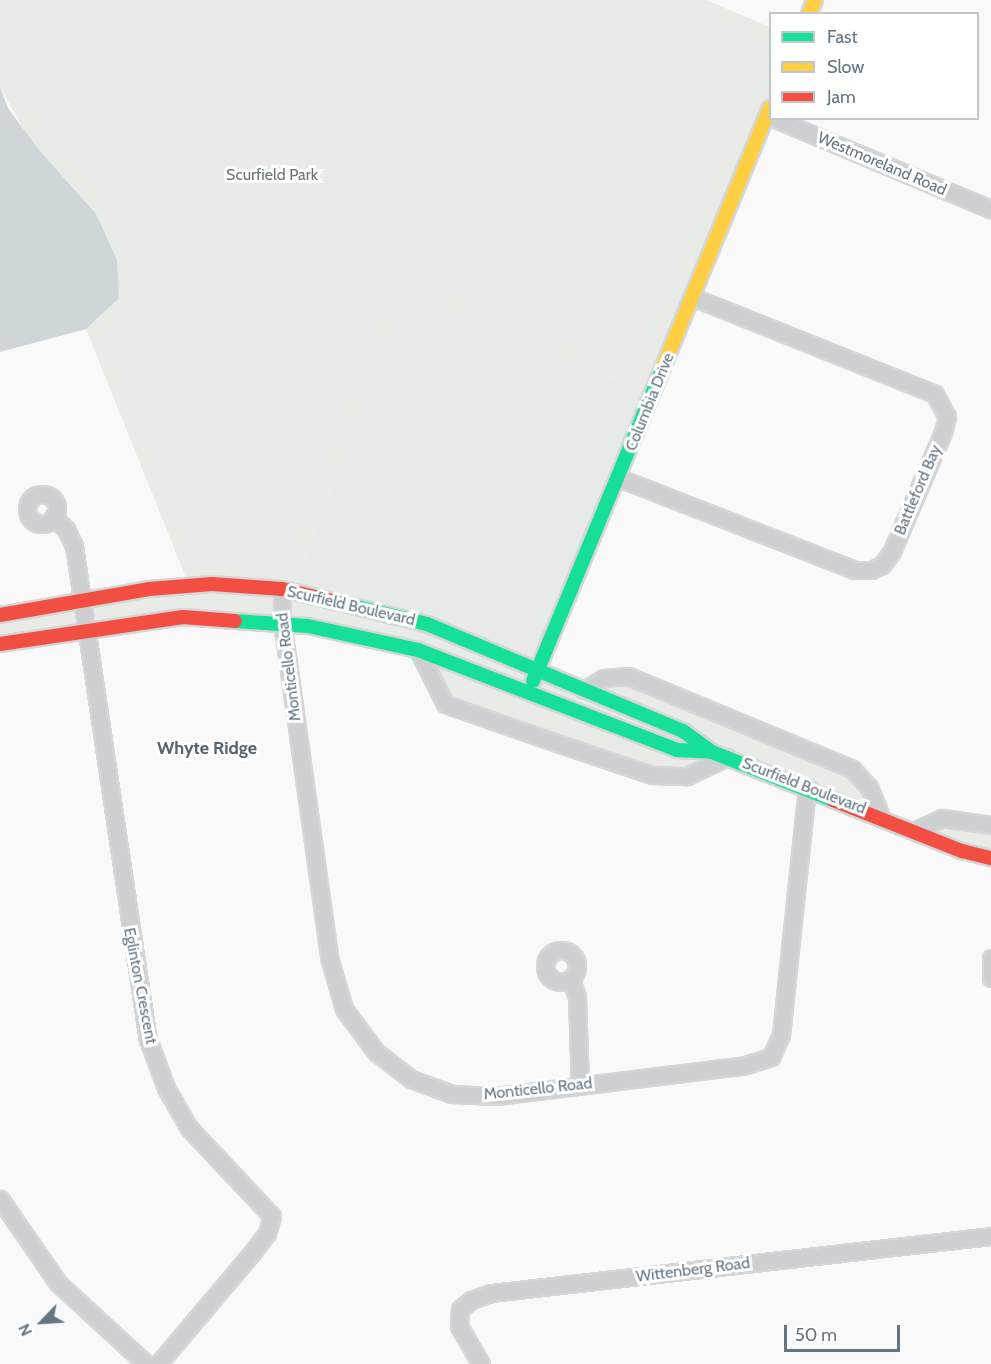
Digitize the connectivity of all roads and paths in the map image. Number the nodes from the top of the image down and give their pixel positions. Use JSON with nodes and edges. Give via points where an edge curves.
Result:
{"nodes":[{"id":1,"x":769,"y":117,"type":"edge"},
{"id":2,"x":782,"y":120,"type":"edge"},
{"id":3,"x":991,"y":210,"type":"edge"},
{"id":4,"x":693,"y":297,"type":"junction"},
{"id":5,"x":620,"y":478,"type":"junction"},
{"id":6,"x":53,"y":517,"type":"dead end"},
{"id":7,"x":282,"y":589,"type":"junction"},
{"id":8,"x":83,"y":602,"type":"junction"},
{"id":9,"x":0,"y":615,"type":"edge"},
{"id":10,"x":282,"y":621,"type":"junction"},
{"id":11,"x":87,"y":631,"type":"junction"},
{"id":12,"x":0,"y":644,"type":"edge"},
{"id":13,"x":417,"y":650,"type":"junction"},
{"id":14,"x":537,"y":669,"type":"junction"},
{"id":15,"x":584,"y":690,"type":"junction"},
{"id":16,"x":527,"y":695,"type":"junction"},
{"id":17,"x":719,"y":754,"type":"junction"},
{"id":18,"x":807,"y":787,"type":"junction"},
{"id":19,"x":881,"y":816,"type":"junction"},
{"id":20,"x":991,"y":825,"type":"edge"},
{"id":21,"x":916,"y":830,"type":"junction"},
{"id":22,"x":991,"y":858,"type":"edge"},
{"id":23,"x":991,"y":958,"type":"edge"},
{"id":24,"x":991,"y":978,"type":"edge"},
{"id":25,"x":571,"y":979,"type":"dead end"},
{"id":26,"x":580,"y":1086,"type":"junction"},
{"id":27,"x":0,"y":1199,"type":"edge"},
{"id":28,"x":991,"y":1236,"type":"edge"},
{"id":29,"x":146,"y":1364,"type":"edge"},
{"id":30,"x":158,"y":1364,"type":"edge"},
{"id":31,"x":481,"y":1364,"type":"edge"}],
"edges":[{"from":1,"to":4,"type":"street","name":"Columbia Drive"},
{"from":2,"to":3,"type":"street","name":"Westmoreland Road"},
{"from":4,"to":5,"type":"street","name":"Columbia Drive"},
{"from":4,"to":5,"type":"street","name":"Battleford Bay","via":[[935,394],[946,417],[943,432],[892,551],[882,565],[871,570],[855,570]]},
{"from":5,"to":14,"type":"street","name":"Columbia Drive"},
{"from":6,"to":8,"type":"street","name":"Eglinton Crescent","via":[[66,529],[74,546]]},
{"from":7,"to":8,"type":"street","name":"Scurfield Boulevard","via":[[212,584],[149,589]]},
{"from":7,"to":10,"type":"street","name":"Monticello Road"},
{"from":7,"to":14,"type":"street","name":"Scurfield Boulevard","via":[[427,624]]},
{"from":8,"to":9,"type":"street","name":"Scurfield Boulevard"},
{"from":8,"to":11,"type":"street","name":"Eglinton Crescent"},
{"from":10,"to":11,"type":"street","name":"Scurfield Boulevard","via":[[183,617]]},
{"from":10,"to":13,"type":"street","name":"Scurfield Boulevard"},
{"from":10,"to":26,"type":"street","name":"Monticello Road","via":[[329,957],[344,1009],[375,1052],[411,1079],[452,1094],[496,1096]]},
{"from":11,"to":12,"type":"street","name":"Scurfield Boulevard"},
{"from":11,"to":30,"type":"street","name":"Eglinton Crescent","via":[[138,994],[148,1039],[166,1088],[189,1128],[272,1216],[267,1233],[252,1254]]},
{"from":13,"to":16,"type":"street","name":"Scurfield Boulevard"},
{"from":13,"to":17,"type":"street","name":"Scurfield Boulevard","via":[[445,704],[542,738],[652,775],[687,776]]},
{"from":14,"to":15,"type":"street","name":"Scurfield Boulevard"},
{"from":14,"to":16,"type":"street","name":"Columbia Drive"},
{"from":15,"to":17,"type":"street","name":"Scurfield Boulevard","via":[[683,731]]},
{"from":15,"to":19,"type":"street","name":"Scurfield Boulevard","via":[[604,678],[628,676],[852,769],[869,787]]},
{"from":16,"to":17,"type":"street","name":"Scurfield Boulevard","via":[[677,750]]},
{"from":17,"to":18,"type":"street","name":"Scurfield Boulevard"},
{"from":18,"to":19,"type":"street","name":"Scurfield Boulevard"},
{"from":18,"to":26,"type":"street","name":"Monticello Road","via":[[781,1035],[771,1057],[757,1064]]},
{"from":19,"to":21,"type":"street","name":"Scurfield Boulevard"},
{"from":20,"to":21,"type":"street","via":[[942,818]]},
{"from":21,"to":22,"type":"street","name":"Scurfield Boulevard","via":[[962,851]]},
{"from":23,"to":24,"type":"street"},
{"from":25,"to":26,"type":"street","via":[[577,997]]},
{"from":27,"to":29,"type":"street","via":[[58,1283]]},
{"from":28,"to":31,"type":"street","name":"Wittenberg Road","via":[[491,1293],[460,1309],[459,1326]]}]}
